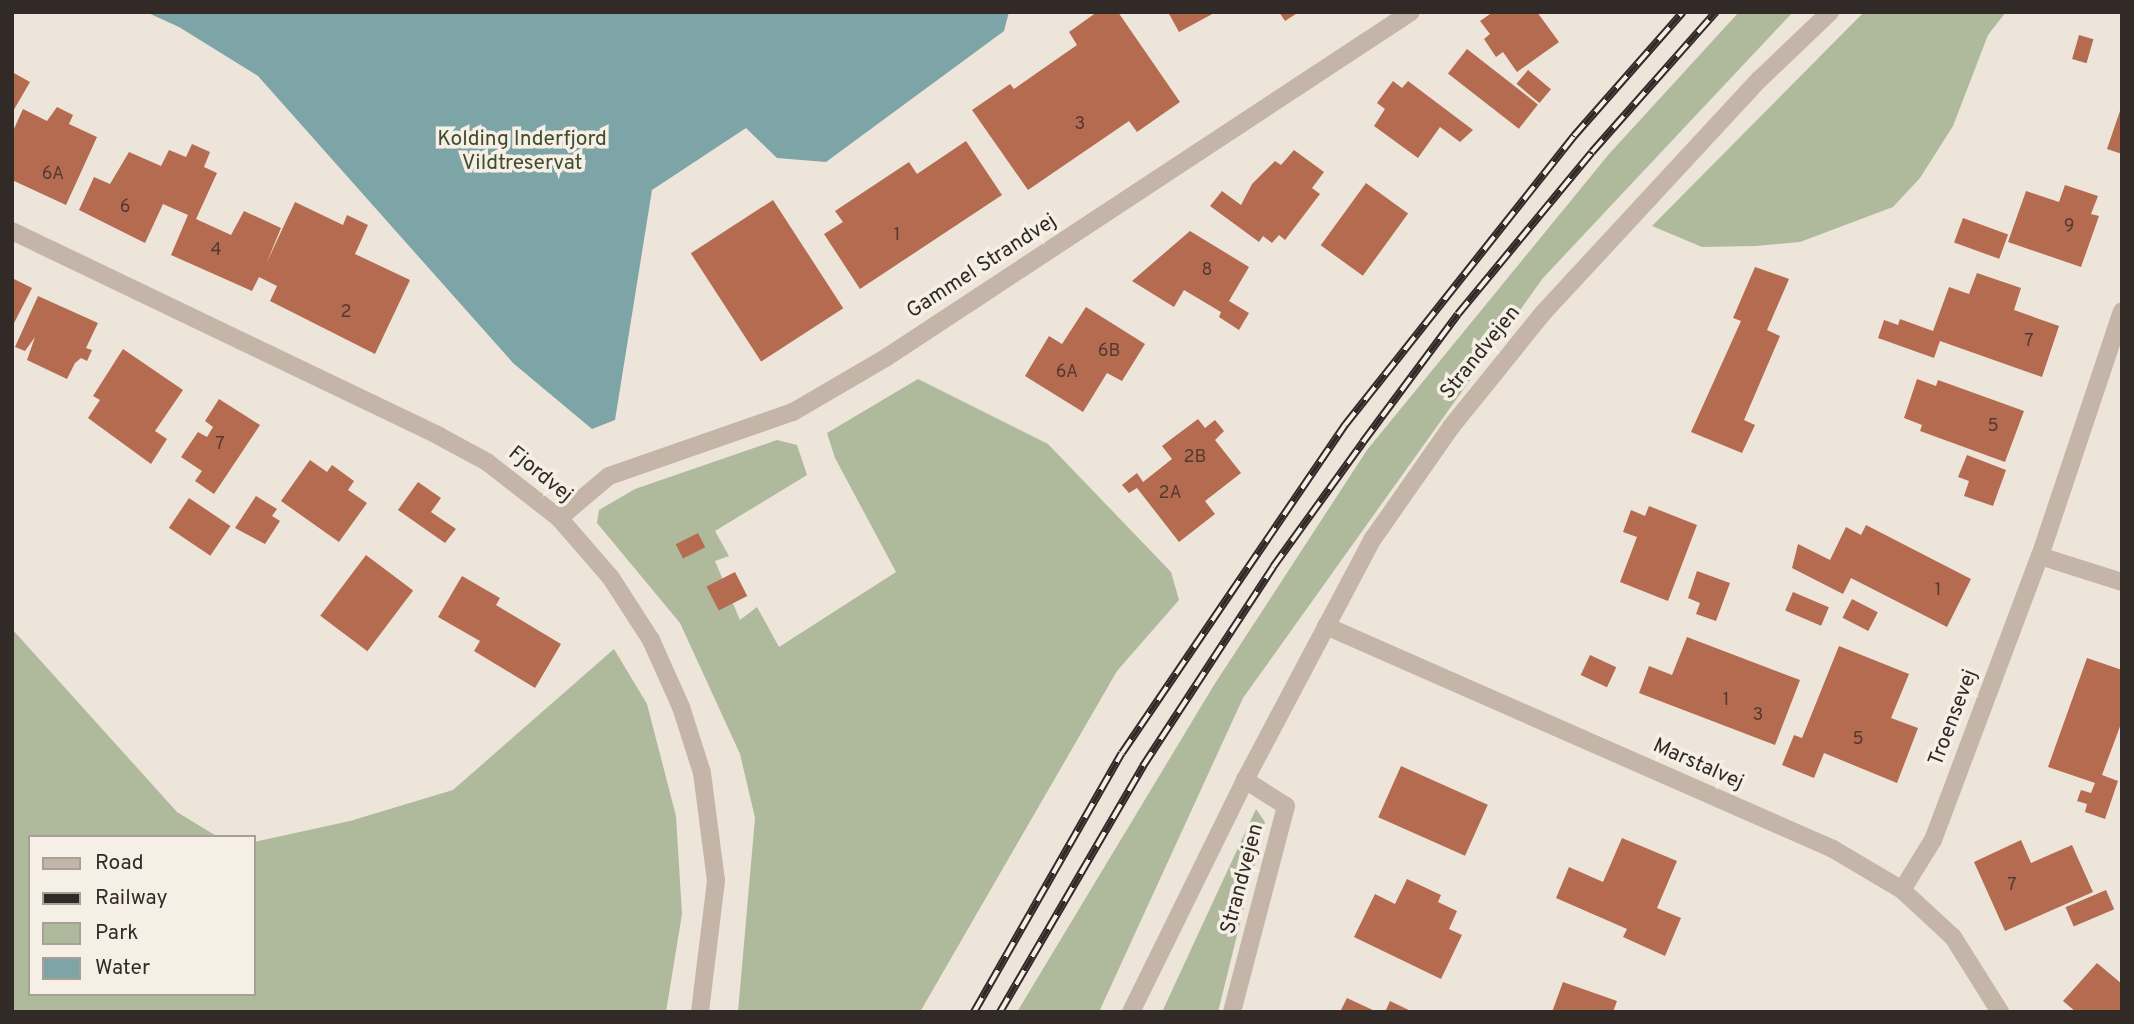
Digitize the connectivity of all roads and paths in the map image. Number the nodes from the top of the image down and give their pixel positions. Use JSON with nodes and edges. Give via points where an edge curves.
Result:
{"nodes":[{"id":1,"x":1411,"y":12,"type":"edge"},
{"id":2,"x":1830,"y":12,"type":"edge"},
{"id":3,"x":12,"y":231,"type":"edge"},
{"id":4,"x":2122,"y":311,"type":"edge"},
{"id":5,"x":559,"y":518,"type":"junction"},
{"id":6,"x":2040,"y":556,"type":"junction"},
{"id":7,"x":2122,"y":582,"type":"edge"},
{"id":8,"x":1326,"y":626,"type":"junction"},
{"id":9,"x":1245,"y":780,"type":"junction"},
{"id":10,"x":1902,"y":890,"type":"junction"},
{"id":11,"x":700,"y":1012,"type":"edge"},
{"id":12,"x":1131,"y":1012,"type":"edge"},
{"id":13,"x":1232,"y":1012,"type":"edge"},
{"id":14,"x":2000,"y":1012,"type":"edge"}],
"edges":[{"from":1,"to":5,"type":"street","name":"Gammel Strandvej","via":[[887,357],[793,412],[609,476]]},
{"from":2,"to":8,"type":"street","name":"Strandvejen","via":[[1760,79],[1543,313],[1451,427],[1372,540]]},
{"from":3,"to":5,"type":"street","name":"Fjordvej","via":[[487,461]]},
{"from":4,"to":6,"type":"street","name":"Troensevej"},
{"from":5,"to":11,"type":"street","name":"Fjordvej","via":[[611,578],[651,640],[681,707],[702,773],[716,881]]},
{"from":6,"to":7,"type":"street"},
{"from":6,"to":10,"type":"street","name":"Troensevej","via":[[1933,840]]},
{"from":8,"to":9,"type":"street","name":"Strandvejen"},
{"from":8,"to":10,"type":"street","name":"Marstalvej","via":[[1833,849]]},
{"from":9,"to":12,"type":"street","name":"Strandvejen"},
{"from":9,"to":13,"type":"street","name":"Strandvejen","via":[[1286,806]]},
{"from":10,"to":14,"type":"street","name":"Marstalvej","via":[[1953,937]]}]}
